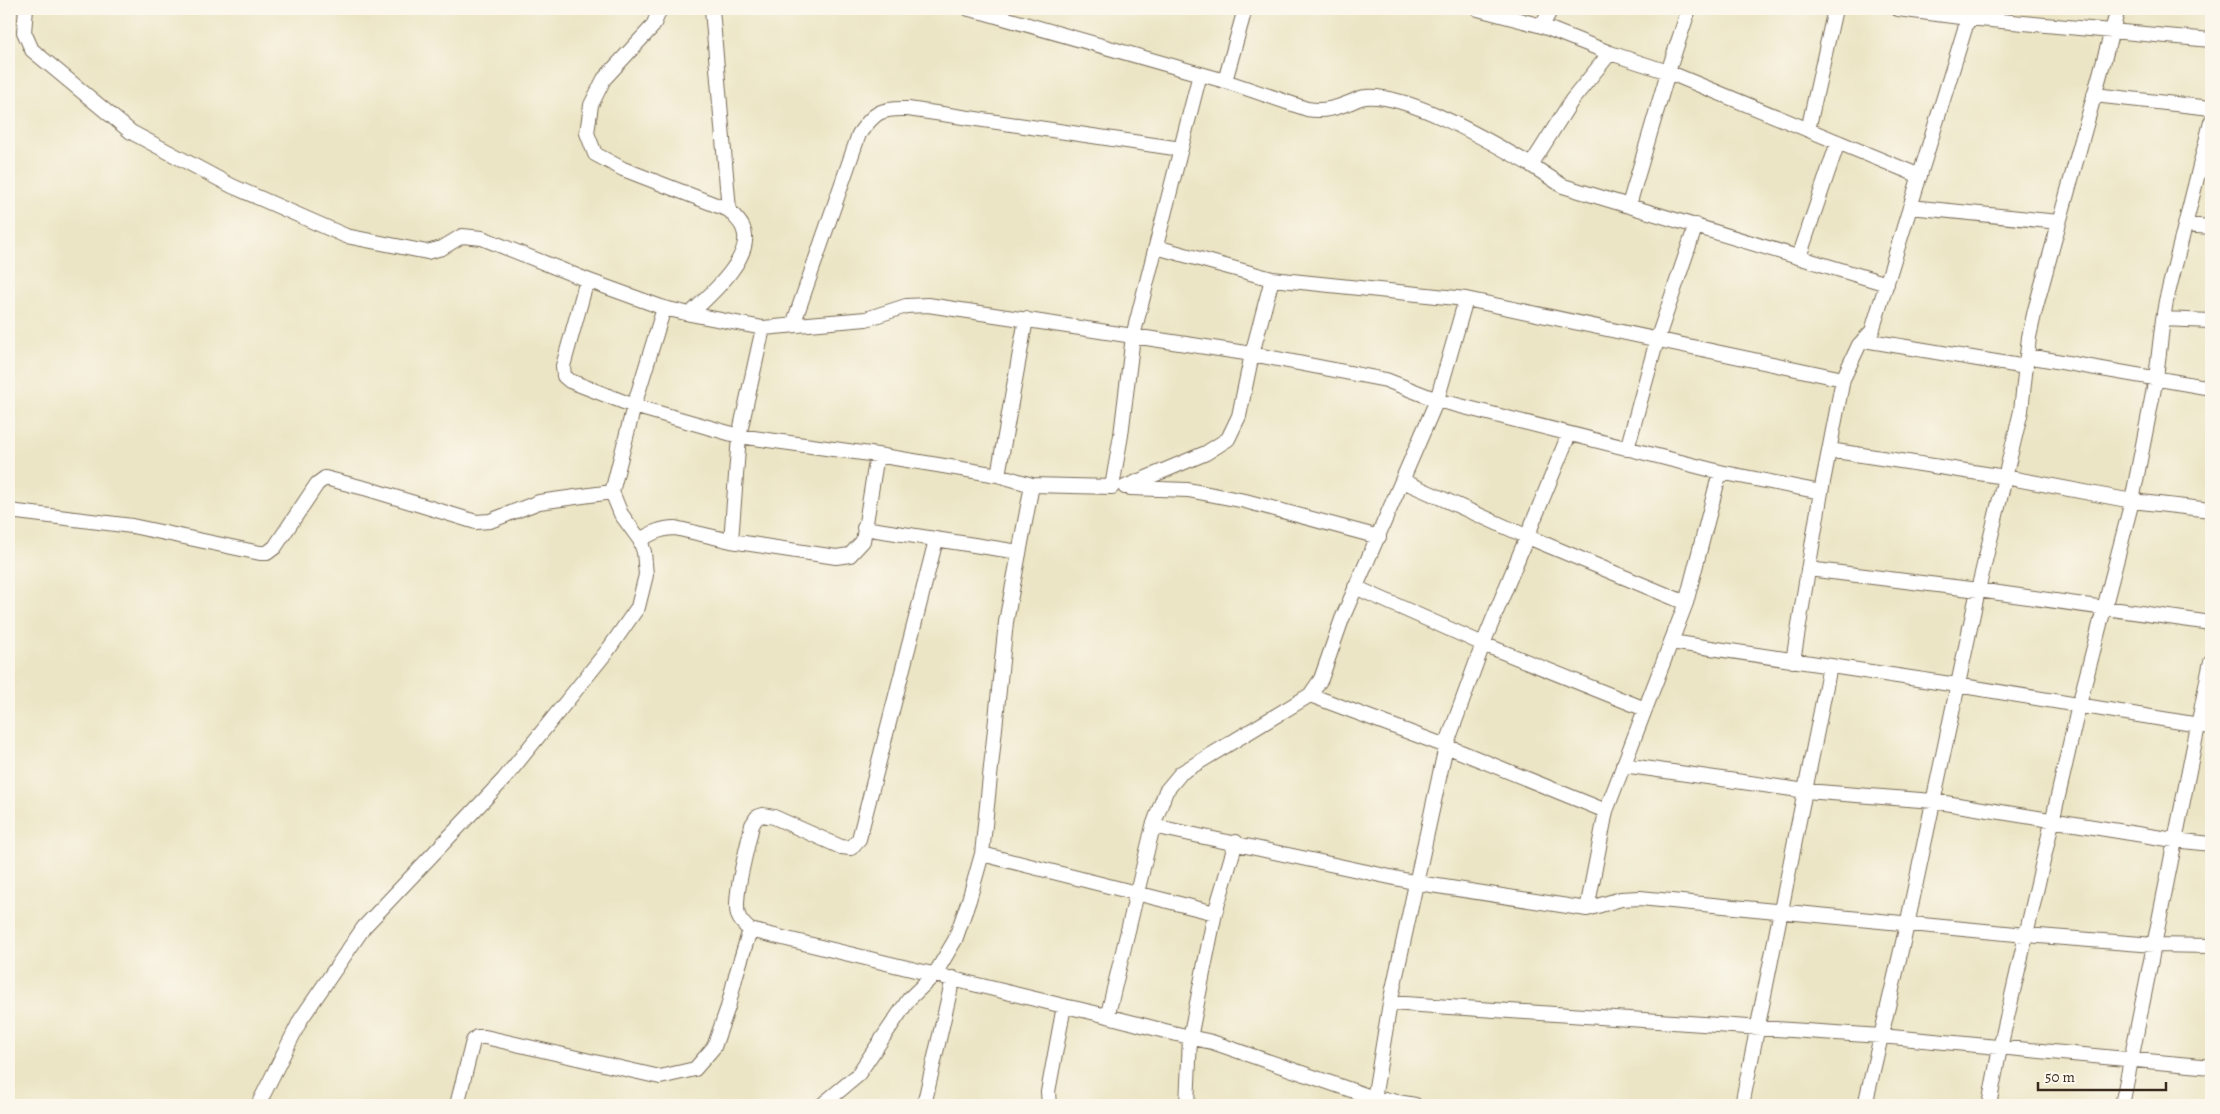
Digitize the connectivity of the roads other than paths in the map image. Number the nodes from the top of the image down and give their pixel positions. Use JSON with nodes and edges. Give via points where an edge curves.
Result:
{"nodes":[{"id":1,"x":26,"y":9,"type":"edge"},
{"id":2,"x":660,"y":9,"type":"edge"},
{"id":3,"x":712,"y":9,"type":"edge"},
{"id":4,"x":969,"y":9,"type":"edge"},
{"id":5,"x":1000,"y":9,"type":"edge"},
{"id":6,"x":1245,"y":9,"type":"edge"},
{"id":7,"x":1478,"y":9,"type":"edge"},
{"id":8,"x":1551,"y":9,"type":"edge"},
{"id":9,"x":1689,"y":9,"type":"edge"},
{"id":10,"x":1835,"y":9,"type":"edge"},
{"id":11,"x":1898,"y":9,"type":"edge"},
{"id":12,"x":2118,"y":9,"type":"edge"},
{"id":13,"x":986,"y":13,"type":"junction"},
{"id":14,"x":1970,"y":13,"type":"edge"},
{"id":15,"x":1542,"y":26,"type":"junction"},
{"id":16,"x":2112,"y":29,"type":"junction"},
{"id":17,"x":2211,"y":40,"type":"edge"},
{"id":18,"x":1610,"y":53,"type":"junction"},
{"id":19,"x":1668,"y":72,"type":"junction"},
{"id":20,"x":1200,"y":74,"type":"junction"},
{"id":21,"x":1225,"y":81,"type":"junction"},
{"id":22,"x":2094,"y":95,"type":"junction"},
{"id":23,"x":2211,"y":108,"type":"edge"},
{"id":24,"x":2211,"y":122,"type":"edge"},
{"id":25,"x":1808,"y":130,"type":"junction"},
{"id":26,"x":1838,"y":142,"type":"junction"},
{"id":27,"x":1181,"y":149,"type":"junction"},
{"id":28,"x":1531,"y":165,"type":"junction"},
{"id":29,"x":1920,"y":176,"type":"junction"},
{"id":30,"x":1629,"y":205,"type":"junction"},
{"id":31,"x":1910,"y":207,"type":"junction"},
{"id":32,"x":729,"y":210,"type":"junction"},
{"id":33,"x":2059,"y":222,"type":"junction"},
{"id":34,"x":1696,"y":225,"type":"junction"},
{"id":35,"x":2185,"y":226,"type":"junction"},
{"id":36,"x":2211,"y":227,"type":"edge"},
{"id":37,"x":1156,"y":247,"type":"junction"},
{"id":38,"x":1799,"y":257,"type":"junction"},
{"id":39,"x":1272,"y":279,"type":"junction"},
{"id":40,"x":587,"y":280,"type":"junction"},
{"id":41,"x":1887,"y":284,"type":"junction"},
{"id":42,"x":1466,"y":299,"type":"junction"},
{"id":43,"x":664,"y":308,"type":"junction"},
{"id":44,"x":690,"y":314,"type":"junction"},
{"id":45,"x":1026,"y":319,"type":"junction"},
{"id":46,"x":2163,"y":319,"type":"junction"},
{"id":47,"x":2211,"y":321,"type":"edge"},
{"id":48,"x":793,"y":325,"type":"junction"},
{"id":49,"x":763,"y":328,"type":"junction"},
{"id":50,"x":1133,"y":336,"type":"junction"},
{"id":51,"x":1657,"y":340,"type":"junction"},
{"id":52,"x":1864,"y":340,"type":"junction"},
{"id":53,"x":1252,"y":354,"type":"junction"},
{"id":54,"x":2026,"y":362,"type":"junction"},
{"id":55,"x":1843,"y":378,"type":"junction"},
{"id":56,"x":2156,"y":378,"type":"junction"},
{"id":57,"x":2211,"y":388,"type":"edge"},
{"id":58,"x":1437,"y":400,"type":"junction"},
{"id":59,"x":634,"y":406,"type":"junction"},
{"id":60,"x":1569,"y":434,"type":"junction"},
{"id":61,"x":739,"y":436,"type":"junction"},
{"id":62,"x":1627,"y":448,"type":"junction"},
{"id":63,"x":1829,"y":450,"type":"junction"},
{"id":64,"x":877,"y":455,"type":"junction"},
{"id":65,"x":1720,"y":472,"type":"junction"},
{"id":66,"x":998,"y":475,"type":"junction"},
{"id":67,"x":2005,"y":477,"type":"junction"},
{"id":68,"x":1403,"y":481,"type":"junction"},
{"id":69,"x":1032,"y":485,"type":"junction"},
{"id":70,"x":1118,"y":487,"type":"junction"},
{"id":71,"x":612,"y":492,"type":"junction"},
{"id":72,"x":1820,"y":492,"type":"junction"},
{"id":73,"x":2132,"y":501,"type":"junction"},
{"id":74,"x":9,"y":510,"type":"edge"},
{"id":75,"x":2211,"y":510,"type":"edge"},
{"id":76,"x":864,"y":528,"type":"junction"},
{"id":77,"x":1379,"y":538,"type":"junction"},
{"id":78,"x":1528,"y":538,"type":"junction"},
{"id":79,"x":640,"y":540,"type":"junction"},
{"id":80,"x":936,"y":540,"type":"junction"},
{"id":81,"x":731,"y":541,"type":"junction"},
{"id":82,"x":1019,"y":552,"type":"junction"},
{"id":83,"x":1808,"y":568,"type":"junction"},
{"id":84,"x":1355,"y":587,"type":"junction"},
{"id":85,"x":1978,"y":590,"type":"junction"},
{"id":86,"x":1686,"y":603,"type":"junction"},
{"id":87,"x":2105,"y":608,"type":"junction"},
{"id":88,"x":2211,"y":623,"type":"edge"},
{"id":89,"x":1671,"y":642,"type":"junction"},
{"id":90,"x":1484,"y":644,"type":"junction"},
{"id":91,"x":1793,"y":661,"type":"junction"},
{"id":92,"x":2211,"y":661,"type":"edge"},
{"id":93,"x":1830,"y":666,"type":"junction"},
{"id":94,"x":1957,"y":685,"type":"junction"},
{"id":95,"x":1310,"y":695,"type":"junction"},
{"id":96,"x":2079,"y":706,"type":"junction"},
{"id":97,"x":1645,"y":709,"type":"junction"},
{"id":98,"x":2204,"y":726,"type":"edge"},
{"id":99,"x":1446,"y":746,"type":"junction"},
{"id":100,"x":1623,"y":766,"type":"junction"},
{"id":101,"x":1806,"y":791,"type":"junction"},
{"id":102,"x":1933,"y":801,"type":"junction"},
{"id":103,"x":1606,"y":810,"type":"junction"},
{"id":104,"x":2053,"y":820,"type":"junction"},
{"id":105,"x":1153,"y":826,"type":"junction"},
{"id":106,"x":2174,"y":840,"type":"junction"},
{"id":107,"x":1236,"y":842,"type":"junction"},
{"id":108,"x":2211,"y":844,"type":"edge"},
{"id":109,"x":982,"y":854,"type":"junction"},
{"id":110,"x":1418,"y":882,"type":"junction"},
{"id":111,"x":1136,"y":892,"type":"junction"},
{"id":112,"x":1587,"y":910,"type":"junction"},
{"id":113,"x":1781,"y":912,"type":"junction"},
{"id":114,"x":1216,"y":913,"type":"junction"},
{"id":115,"x":1907,"y":925,"type":"junction"},
{"id":116,"x":750,"y":930,"type":"junction"},
{"id":117,"x":2026,"y":935,"type":"junction"},
{"id":118,"x":2154,"y":945,"type":"junction"},
{"id":119,"x":2211,"y":946,"type":"edge"},
{"id":120,"x":934,"y":974,"type":"junction"},
{"id":121,"x":953,"y":978,"type":"junction"},
{"id":122,"x":1390,"y":1003,"type":"junction"},
{"id":123,"x":1064,"y":1006,"type":"junction"},
{"id":124,"x":1108,"y":1014,"type":"junction"},
{"id":125,"x":1757,"y":1028,"type":"junction"},
{"id":126,"x":1881,"y":1036,"type":"junction"},
{"id":127,"x":1190,"y":1038,"type":"junction"},
{"id":128,"x":2000,"y":1048,"type":"junction"},
{"id":129,"x":2131,"y":1060,"type":"junction"},
{"id":130,"x":2211,"y":1067,"type":"edge"},
{"id":131,"x":1373,"y":1102,"type":"edge"},
{"id":132,"x":258,"y":1105,"type":"edge"},
{"id":133,"x":457,"y":1105,"type":"edge"},
{"id":134,"x":822,"y":1105,"type":"edge"},
{"id":135,"x":924,"y":1105,"type":"edge"},
{"id":136,"x":1049,"y":1105,"type":"edge"},
{"id":137,"x":1188,"y":1105,"type":"edge"},
{"id":138,"x":1415,"y":1105,"type":"edge"},
{"id":139,"x":1742,"y":1105,"type":"edge"},
{"id":140,"x":1865,"y":1105,"type":"edge"},
{"id":141,"x":1989,"y":1105,"type":"edge"},
{"id":142,"x":2122,"y":1105,"type":"edge"}],
"edges":[{"from":1,"to":40,"type":"street","via":[[24,32],[32,50],[131,132],[232,186],[346,236],[427,252],[442,248],[462,236],[482,238]]},
{"from":2,"to":32,"type":"street","via":[[652,26],[604,79],[591,105],[587,133],[594,154]]},
{"from":3,"to":32,"type":"street"},
{"from":4,"to":13,"type":"street"},
{"from":5,"to":13,"type":"street"},
{"from":6,"to":21,"type":"street"},
{"from":7,"to":15,"type":"street"},
{"from":8,"to":15,"type":"street"},
{"from":9,"to":19,"type":"street"},
{"from":10,"to":25,"type":"street"},
{"from":11,"to":14,"type":"street"},
{"from":12,"to":16,"type":"street"},
{"from":13,"to":20,"type":"street"},
{"from":14,"to":16,"type":"street"},
{"from":14,"to":29,"type":"street"},
{"from":15,"to":18,"type":"street"},
{"from":16,"to":17,"type":"street"},
{"from":16,"to":22,"type":"street"},
{"from":18,"to":19,"type":"street"},
{"from":18,"to":28,"type":"street","via":[[1572,100]]},
{"from":19,"to":25,"type":"street"},
{"from":19,"to":30,"type":"street"},
{"from":20,"to":21,"type":"street"},
{"from":20,"to":27,"type":"street"},
{"from":21,"to":28,"type":"street","via":[[1318,112],[1333,110],[1364,97],[1406,102]]},
{"from":22,"to":23,"type":"street"},
{"from":22,"to":33,"type":"street"},
{"from":24,"to":35,"type":"street"},
{"from":25,"to":26,"type":"street"},
{"from":26,"to":29,"type":"street"},
{"from":26,"to":38,"type":"street"},
{"from":27,"to":37,"type":"street"},
{"from":27,"to":48,"type":"street","via":[[887,108],[870,118],[859,134]]},
{"from":28,"to":30,"type":"street","via":[[1564,186]]},
{"from":29,"to":31,"type":"street"},
{"from":30,"to":34,"type":"street"},
{"from":31,"to":33,"type":"street"},
{"from":31,"to":41,"type":"street"},
{"from":32,"to":44,"type":"street","via":[[744,229],[744,245],[734,269]]},
{"from":33,"to":54,"type":"street","via":[[2035,310]]},
{"from":34,"to":38,"type":"street"},
{"from":34,"to":51,"type":"street"},
{"from":35,"to":36,"type":"street"},
{"from":35,"to":46,"type":"street"},
{"from":37,"to":39,"type":"street"},
{"from":37,"to":50,"type":"street"},
{"from":38,"to":41,"type":"street"},
{"from":39,"to":42,"type":"street"},
{"from":39,"to":53,"type":"street"},
{"from":40,"to":43,"type":"street"},
{"from":40,"to":59,"type":"street","via":[[563,366],[564,376]]},
{"from":41,"to":52,"type":"street","via":[[1872,331]]},
{"from":42,"to":51,"type":"street"},
{"from":42,"to":58,"type":"street"},
{"from":43,"to":44,"type":"street"},
{"from":43,"to":59,"type":"street"},
{"from":44,"to":49,"type":"street"},
{"from":45,"to":48,"type":"street","via":[[928,305],[906,306],[866,319]]},
{"from":45,"to":50,"type":"street"},
{"from":45,"to":66,"type":"street"},
{"from":46,"to":47,"type":"street"},
{"from":46,"to":56,"type":"street"},
{"from":48,"to":49,"type":"street"},
{"from":49,"to":61,"type":"street"},
{"from":50,"to":53,"type":"street"},
{"from":50,"to":70,"type":"street"},
{"from":51,"to":55,"type":"street"},
{"from":51,"to":62,"type":"street"},
{"from":52,"to":54,"type":"street"},
{"from":52,"to":55,"type":"street"},
{"from":53,"to":58,"type":"street","via":[[1386,380]]},
{"from":53,"to":70,"type":"street","via":[[1238,416],[1228,439],[1206,454]]},
{"from":54,"to":56,"type":"street"},
{"from":54,"to":67,"type":"street","via":[[2021,410]]},
{"from":55,"to":63,"type":"street"},
{"from":56,"to":57,"type":"street"},
{"from":56,"to":73,"type":"street"},
{"from":58,"to":60,"type":"street"},
{"from":58,"to":68,"type":"street"},
{"from":59,"to":61,"type":"street"},
{"from":59,"to":71,"type":"street"},
{"from":60,"to":62,"type":"street"},
{"from":60,"to":78,"type":"street"},
{"from":61,"to":64,"type":"street"},
{"from":61,"to":81,"type":"street"},
{"from":62,"to":65,"type":"street"},
{"from":63,"to":67,"type":"street"},
{"from":63,"to":72,"type":"street"},
{"from":64,"to":66,"type":"street"},
{"from":64,"to":76,"type":"street"},
{"from":65,"to":72,"type":"street"},
{"from":65,"to":86,"type":"street"},
{"from":66,"to":69,"type":"street"},
{"from":67,"to":73,"type":"street"},
{"from":67,"to":85,"type":"street"},
{"from":68,"to":77,"type":"street"},
{"from":68,"to":78,"type":"street"},
{"from":69,"to":70,"type":"street"},
{"from":69,"to":82,"type":"street"},
{"from":70,"to":77,"type":"street","via":[[1188,490],[1245,501]]},
{"from":71,"to":74,"type":"street","via":[[539,502],[490,521],[476,522],[326,478],[316,484],[275,547],[267,553],[132,526]]},
{"from":71,"to":79,"type":"street","via":[[621,514]]},
{"from":72,"to":83,"type":"street"},
{"from":73,"to":75,"type":"street"},
{"from":73,"to":87,"type":"street"},
{"from":76,"to":80,"type":"street"},
{"from":76,"to":81,"type":"street","via":[[863,541],[850,555],[836,557]]},
{"from":77,"to":84,"type":"street"},
{"from":78,"to":86,"type":"street"},
{"from":78,"to":90,"type":"street"},
{"from":79,"to":81,"type":"street","via":[[666,528]]},
{"from":79,"to":132,"type":"street","via":[[646,575],[638,607],[629,621],[504,779],[364,927],[301,1019]]},
{"from":80,"to":82,"type":"street"},
{"from":80,"to":116,"type":"street","via":[[859,839],[851,848],[841,847],[774,817],[757,817],[752,825],[737,900],[738,915]]},
{"from":82,"to":109,"type":"street","via":[[1006,622]]},
{"from":83,"to":85,"type":"street"},
{"from":83,"to":91,"type":"street"},
{"from":84,"to":90,"type":"street"},
{"from":84,"to":95,"type":"street","via":[[1321,679]]},
{"from":85,"to":87,"type":"street"},
{"from":85,"to":94,"type":"street"},
{"from":86,"to":89,"type":"street"},
{"from":87,"to":88,"type":"street"},
{"from":87,"to":96,"type":"street"},
{"from":89,"to":91,"type":"street"},
{"from":89,"to":97,"type":"street"},
{"from":90,"to":97,"type":"street"},
{"from":90,"to":99,"type":"street"},
{"from":91,"to":93,"type":"street"},
{"from":92,"to":98,"type":"street"},
{"from":93,"to":94,"type":"street"},
{"from":93,"to":101,"type":"street"},
{"from":94,"to":96,"type":"street"},
{"from":94,"to":102,"type":"street"},
{"from":95,"to":99,"type":"street"},
{"from":95,"to":105,"type":"street","via":[[1181,773],[1166,792]]},
{"from":96,"to":98,"type":"street"},
{"from":96,"to":104,"type":"street"},
{"from":97,"to":100,"type":"street"},
{"from":98,"to":106,"type":"street"},
{"from":99,"to":103,"type":"street"},
{"from":99,"to":110,"type":"street"},
{"from":100,"to":101,"type":"street"},
{"from":100,"to":103,"type":"street"},
{"from":101,"to":102,"type":"street"},
{"from":101,"to":113,"type":"street"},
{"from":102,"to":104,"type":"street"},
{"from":102,"to":115,"type":"street"},
{"from":103,"to":112,"type":"street"},
{"from":104,"to":106,"type":"street"},
{"from":104,"to":117,"type":"street"},
{"from":105,"to":107,"type":"street"},
{"from":105,"to":111,"type":"street"},
{"from":106,"to":108,"type":"street"},
{"from":106,"to":118,"type":"street"},
{"from":107,"to":110,"type":"street"},
{"from":107,"to":114,"type":"street"},
{"from":109,"to":111,"type":"street"},
{"from":109,"to":120,"type":"street","via":[[955,940]]},
{"from":110,"to":112,"type":"street"},
{"from":110,"to":122,"type":"street"},
{"from":111,"to":114,"type":"street"},
{"from":111,"to":124,"type":"street"},
{"from":112,"to":113,"type":"street","via":[[1631,898]]},
{"from":113,"to":115,"type":"street"},
{"from":113,"to":125,"type":"street"},
{"from":114,"to":127,"type":"street"},
{"from":115,"to":117,"type":"street"},
{"from":115,"to":126,"type":"street"},
{"from":116,"to":120,"type":"street"},
{"from":116,"to":133,"type":"street","via":[[714,1047],[695,1069],[660,1077],[485,1036],[477,1037]]},
{"from":117,"to":118,"type":"street"},
{"from":117,"to":128,"type":"street"},
{"from":118,"to":119,"type":"street"},
{"from":118,"to":129,"type":"street"},
{"from":120,"to":121,"type":"street"},
{"from":120,"to":134,"type":"street","via":[[909,999],[857,1076]]},
{"from":121,"to":123,"type":"street"},
{"from":121,"to":135,"type":"street"},
{"from":122,"to":125,"type":"street"},
{"from":122,"to":131,"type":"street"},
{"from":123,"to":124,"type":"street"},
{"from":123,"to":136,"type":"street","via":[[1048,1092]]},
{"from":124,"to":127,"type":"street"},
{"from":125,"to":126,"type":"street"},
{"from":125,"to":139,"type":"street"},
{"from":126,"to":128,"type":"street"},
{"from":126,"to":140,"type":"street"},
{"from":127,"to":131,"type":"street","via":[[1212,1042]]},
{"from":127,"to":137,"type":"street"},
{"from":128,"to":129,"type":"street"},
{"from":128,"to":141,"type":"street"},
{"from":129,"to":130,"type":"street"},
{"from":129,"to":142,"type":"street"},
{"from":131,"to":138,"type":"street"}]}
